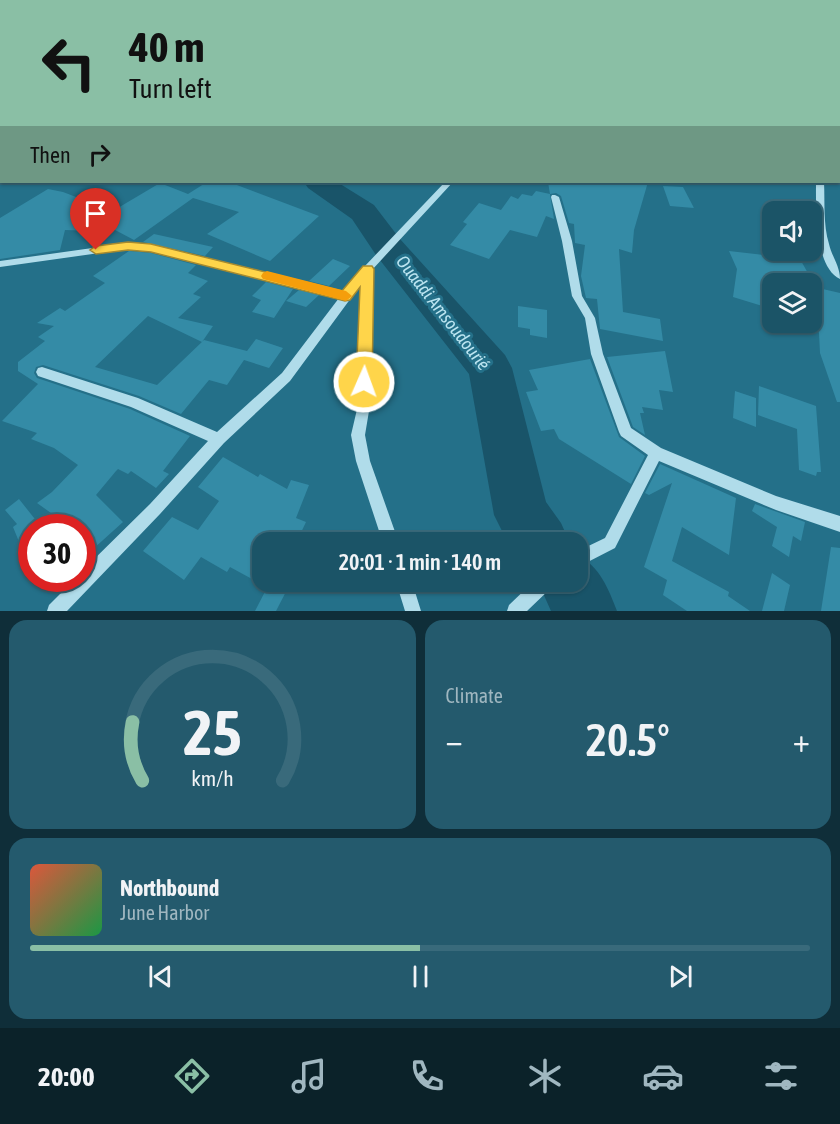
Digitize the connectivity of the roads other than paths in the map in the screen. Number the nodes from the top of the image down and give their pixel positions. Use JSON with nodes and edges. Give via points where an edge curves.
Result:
{"nodes":[{"id":1,"x":448,"y":183,"type":"edge"},
{"id":2,"x":820,"y":183,"type":"edge"},
{"id":3,"x":555,"y":197,"type":"dead end"},
{"id":4,"x":0,"y":264,"type":"edge"},
{"id":5,"x":367,"y":269,"type":"junction"},
{"id":6,"x":840,"y":276,"type":"edge"},
{"id":7,"x":345,"y":296,"type":"junction"},
{"id":8,"x":42,"y":372,"type":"dead end"},
{"id":9,"x":219,"y":439,"type":"junction"},
{"id":10,"x":656,"y":453,"type":"junction"},
{"id":11,"x":840,"y":524,"type":"edge"},
{"id":12,"x":386,"y":532,"type":"edge"},
{"id":13,"x":588,"y":554,"type":"edge"},
{"id":14,"x":407,"y":592,"type":"edge"},
{"id":15,"x":535,"y":592,"type":"edge"},
{"id":16,"x":56,"y":611,"type":"edge"},
{"id":17,"x":413,"y":611,"type":"edge"},
{"id":18,"x":515,"y":611,"type":"edge"}],
"edges":[{"from":1,"to":5,"type":"street"},
{"from":2,"to":6,"type":"street","via":[[824,251]]},
{"from":3,"to":10,"type":"street","via":[[577,296],[590,318],[597,354],[626,432]]},
{"from":4,"to":7,"type":"street","via":[[128,246],[151,248]]},
{"from":5,"to":7,"type":"street"},
{"from":5,"to":12,"type":"street","via":[[364,405],[358,435]]},
{"from":7,"to":9,"type":"street","via":[[286,377]]},
{"from":8,"to":9,"type":"street","via":[[134,402]]},
{"from":9,"to":16,"type":"street"},
{"from":10,"to":11,"type":"street","via":[[776,503]]},
{"from":10,"to":13,"type":"street","via":[[610,543]]},
{"from":14,"to":17,"type":"street"},
{"from":15,"to":18,"type":"street"}]}
